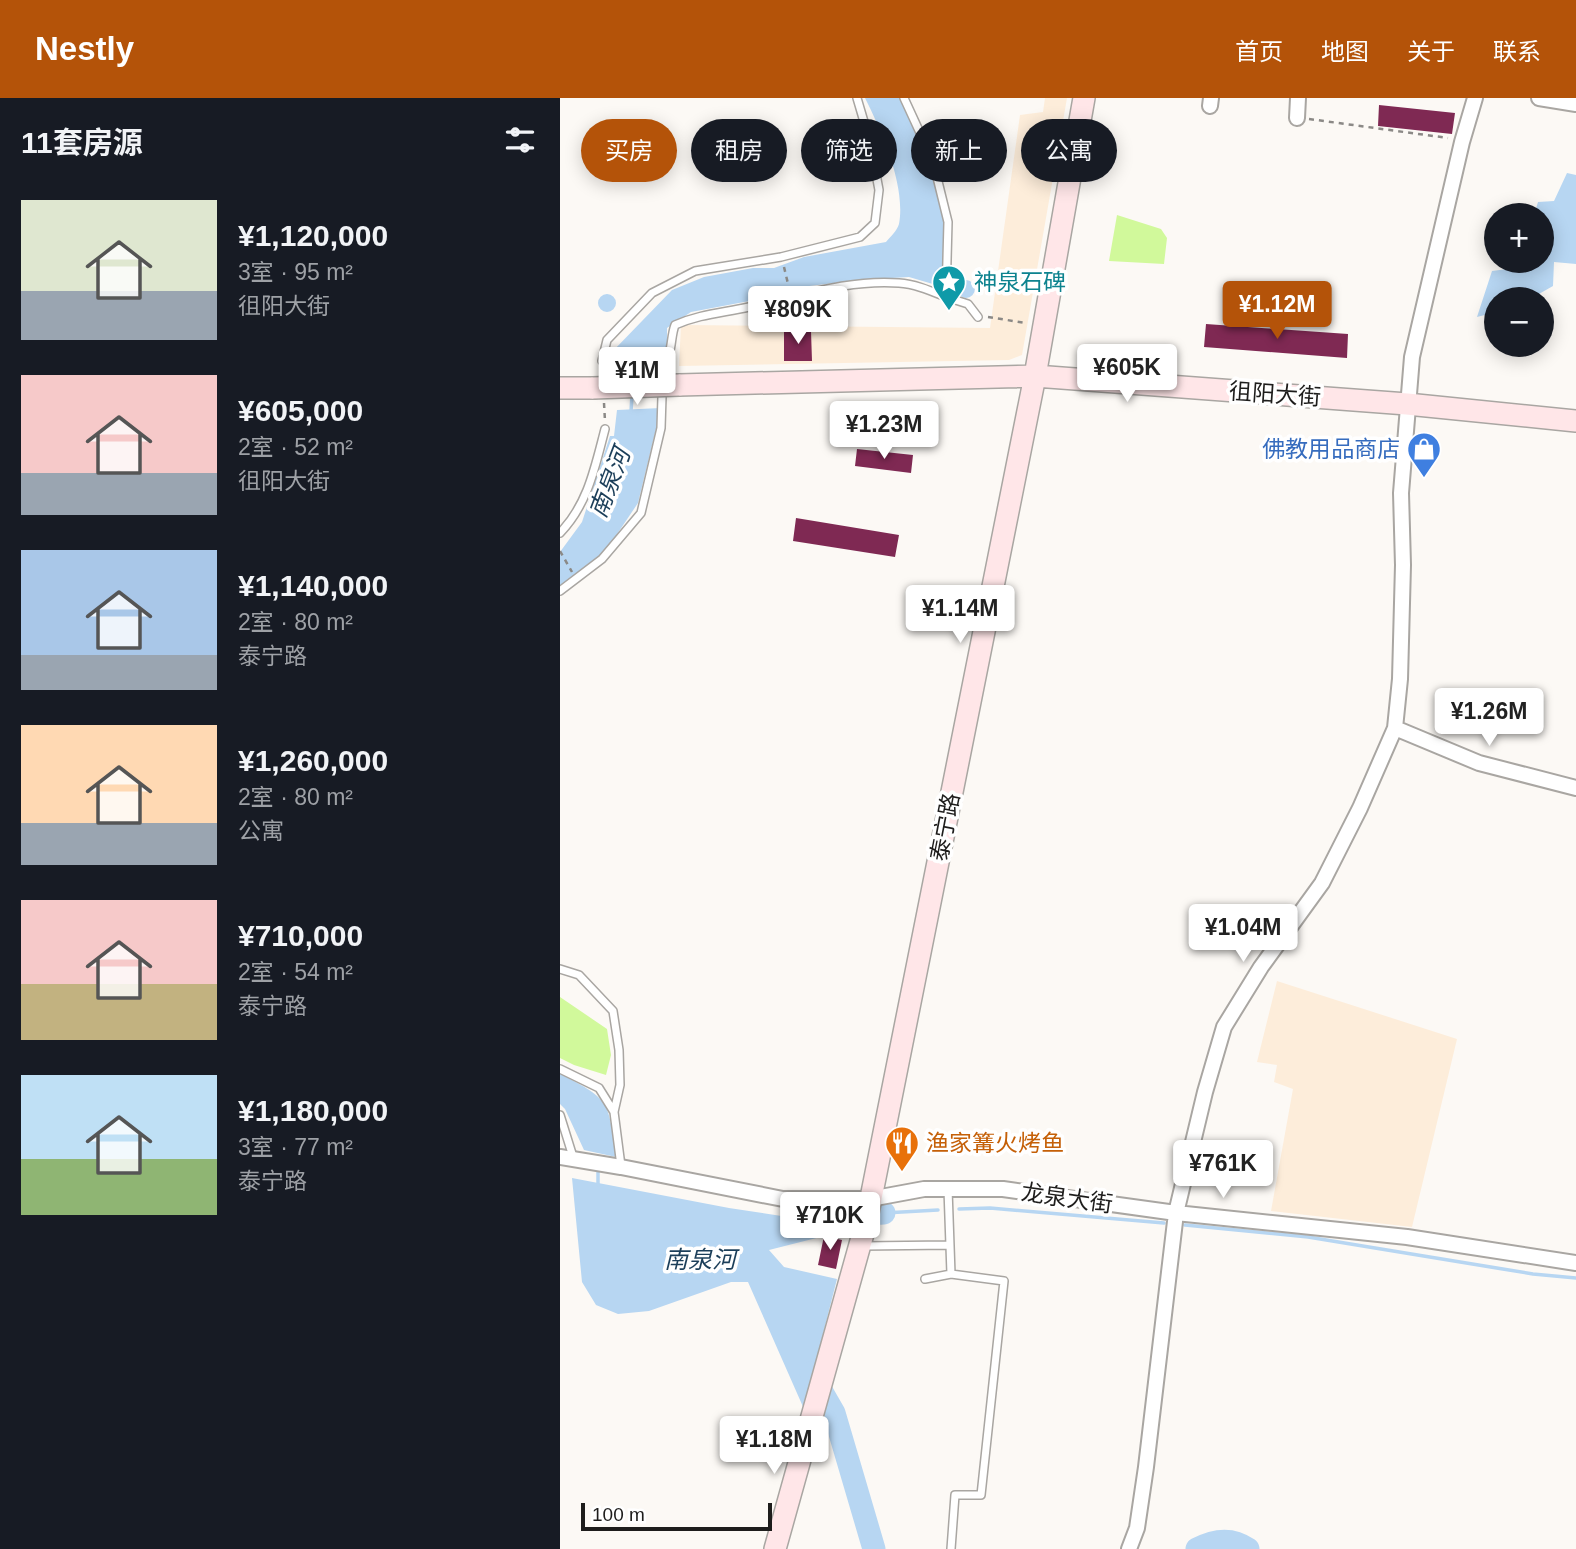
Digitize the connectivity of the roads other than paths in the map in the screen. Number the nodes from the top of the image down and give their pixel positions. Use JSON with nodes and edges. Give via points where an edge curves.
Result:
{"nodes":[{"id":1,"x":857,"y":98,"type":"edge"},
{"id":2,"x":904,"y":98,"type":"edge"},
{"id":3,"x":1084,"y":98,"type":"edge"},
{"id":4,"x":1298,"y":98,"type":"edge"},
{"id":5,"x":1475,"y":98,"type":"edge"},
{"id":6,"x":1539,"y":98,"type":"edge"},
{"id":7,"x":1576,"y":104,"type":"edge"},
{"id":8,"x":1297,"y":118,"type":"road end"},
{"id":9,"x":946,"y":297,"type":"junction"},
{"id":10,"x":978,"y":317,"type":"dead end"},
{"id":11,"x":602,"y":361,"type":"dead end"},
{"id":12,"x":1035,"y":376,"type":"junction"},
{"id":13,"x":560,"y":388,"type":"edge"},
{"id":14,"x":1407,"y":404,"type":"junction"},
{"id":15,"x":1576,"y":421,"type":"edge"},
{"id":16,"x":605,"y":429,"type":"road end"},
{"id":17,"x":560,"y":533,"type":"edge"},
{"id":18,"x":560,"y":591,"type":"edge"},
{"id":19,"x":1395,"y":728,"type":"junction"},
{"id":20,"x":1576,"y":789,"type":"edge"},
{"id":21,"x":560,"y":969,"type":"edge"},
{"id":22,"x":560,"y":1069,"type":"edge"},
{"id":23,"x":614,"y":1112,"type":"junction"},
{"id":24,"x":560,"y":1115,"type":"edge"},
{"id":25,"x":567,"y":1158,"type":"edge"},
{"id":26,"x":621,"y":1167,"type":"junction"},
{"id":27,"x":948,"y":1189,"type":"junction"},
{"id":28,"x":870,"y":1199,"type":"junction"},
{"id":29,"x":1175,"y":1213,"type":"junction"},
{"id":30,"x":950,"y":1245,"type":"junction"},
{"id":31,"x":860,"y":1246,"type":"junction"},
{"id":32,"x":1576,"y":1263,"type":"edge"},
{"id":33,"x":951,"y":1274,"type":"junction"},
{"id":34,"x":925,"y":1279,"type":"dead end"},
{"id":35,"x":775,"y":1549,"type":"edge"},
{"id":36,"x":951,"y":1549,"type":"edge"},
{"id":37,"x":1129,"y":1549,"type":"edge"}],
"edges":[{"from":1,"to":11,"type":"lane","via":[[879,190],[875,223],[860,237],[781,257],[695,271],[652,293],[607,340]]},
{"from":2,"to":9,"type":"lane","via":[[933,161],[948,222]]},
{"from":3,"to":12,"type":"street","name":"泰宁路"},
{"from":4,"to":8,"type":"street"},
{"from":5,"to":14,"type":"street","via":[[1412,357]]},
{"from":6,"to":7,"type":"street"},
{"from":9,"to":10,"type":"lane","via":[[968,304]]},
{"from":9,"to":18,"type":"lane","via":[[900,283],[820,290],[675,324],[670,358],[663,365],[661,428],[641,513],[602,559]]},
{"from":12,"to":13,"type":"street","name":"徂阳大街","bridge":true},
{"from":12,"to":14,"type":"street","name":"徂阳大街"},
{"from":12,"to":28,"type":"street","name":"泰宁路"},
{"from":14,"to":15,"type":"street","name":"徂阳大街"},
{"from":14,"to":19,"type":"street"},
{"from":16,"to":17,"type":"lane","via":[[585,498]]},
{"from":19,"to":20,"type":"street","via":[[1479,763]]},
{"from":19,"to":29,"type":"street","via":[[1322,883],[1224,1027]]},
{"from":21,"to":23,"type":"lane","via":[[579,975],[613,1012],[620,1085]]},
{"from":22,"to":23,"type":"lane","via":[[599,1088]]},
{"from":23,"to":26,"type":"lane"},
{"from":24,"to":25,"type":"lane"},
{"from":25,"to":26,"type":"street","name":"龙泉大街"},
{"from":26,"to":28,"type":"street","name":"龙泉大街","via":[[783,1199]]},
{"from":27,"to":28,"type":"street","name":"龙泉大街"},
{"from":27,"to":29,"type":"street","name":"龙泉大街","via":[[1003,1189]]},
{"from":27,"to":30,"type":"lane"},
{"from":28,"to":31,"type":"street","name":"泰宁路"},
{"from":29,"to":32,"type":"street","name":"龙泉大街","via":[[1406,1237]]},
{"from":29,"to":37,"type":"street","via":[[1146,1467],[1137,1528]]},
{"from":30,"to":31,"type":"lane"},
{"from":30,"to":33,"type":"lane"},
{"from":31,"to":35,"type":"street","name":"泰宁路"},
{"from":33,"to":34,"type":"lane"},
{"from":33,"to":36,"type":"lane","via":[[1004,1281],[981,1495],[955,1495]]}]}
